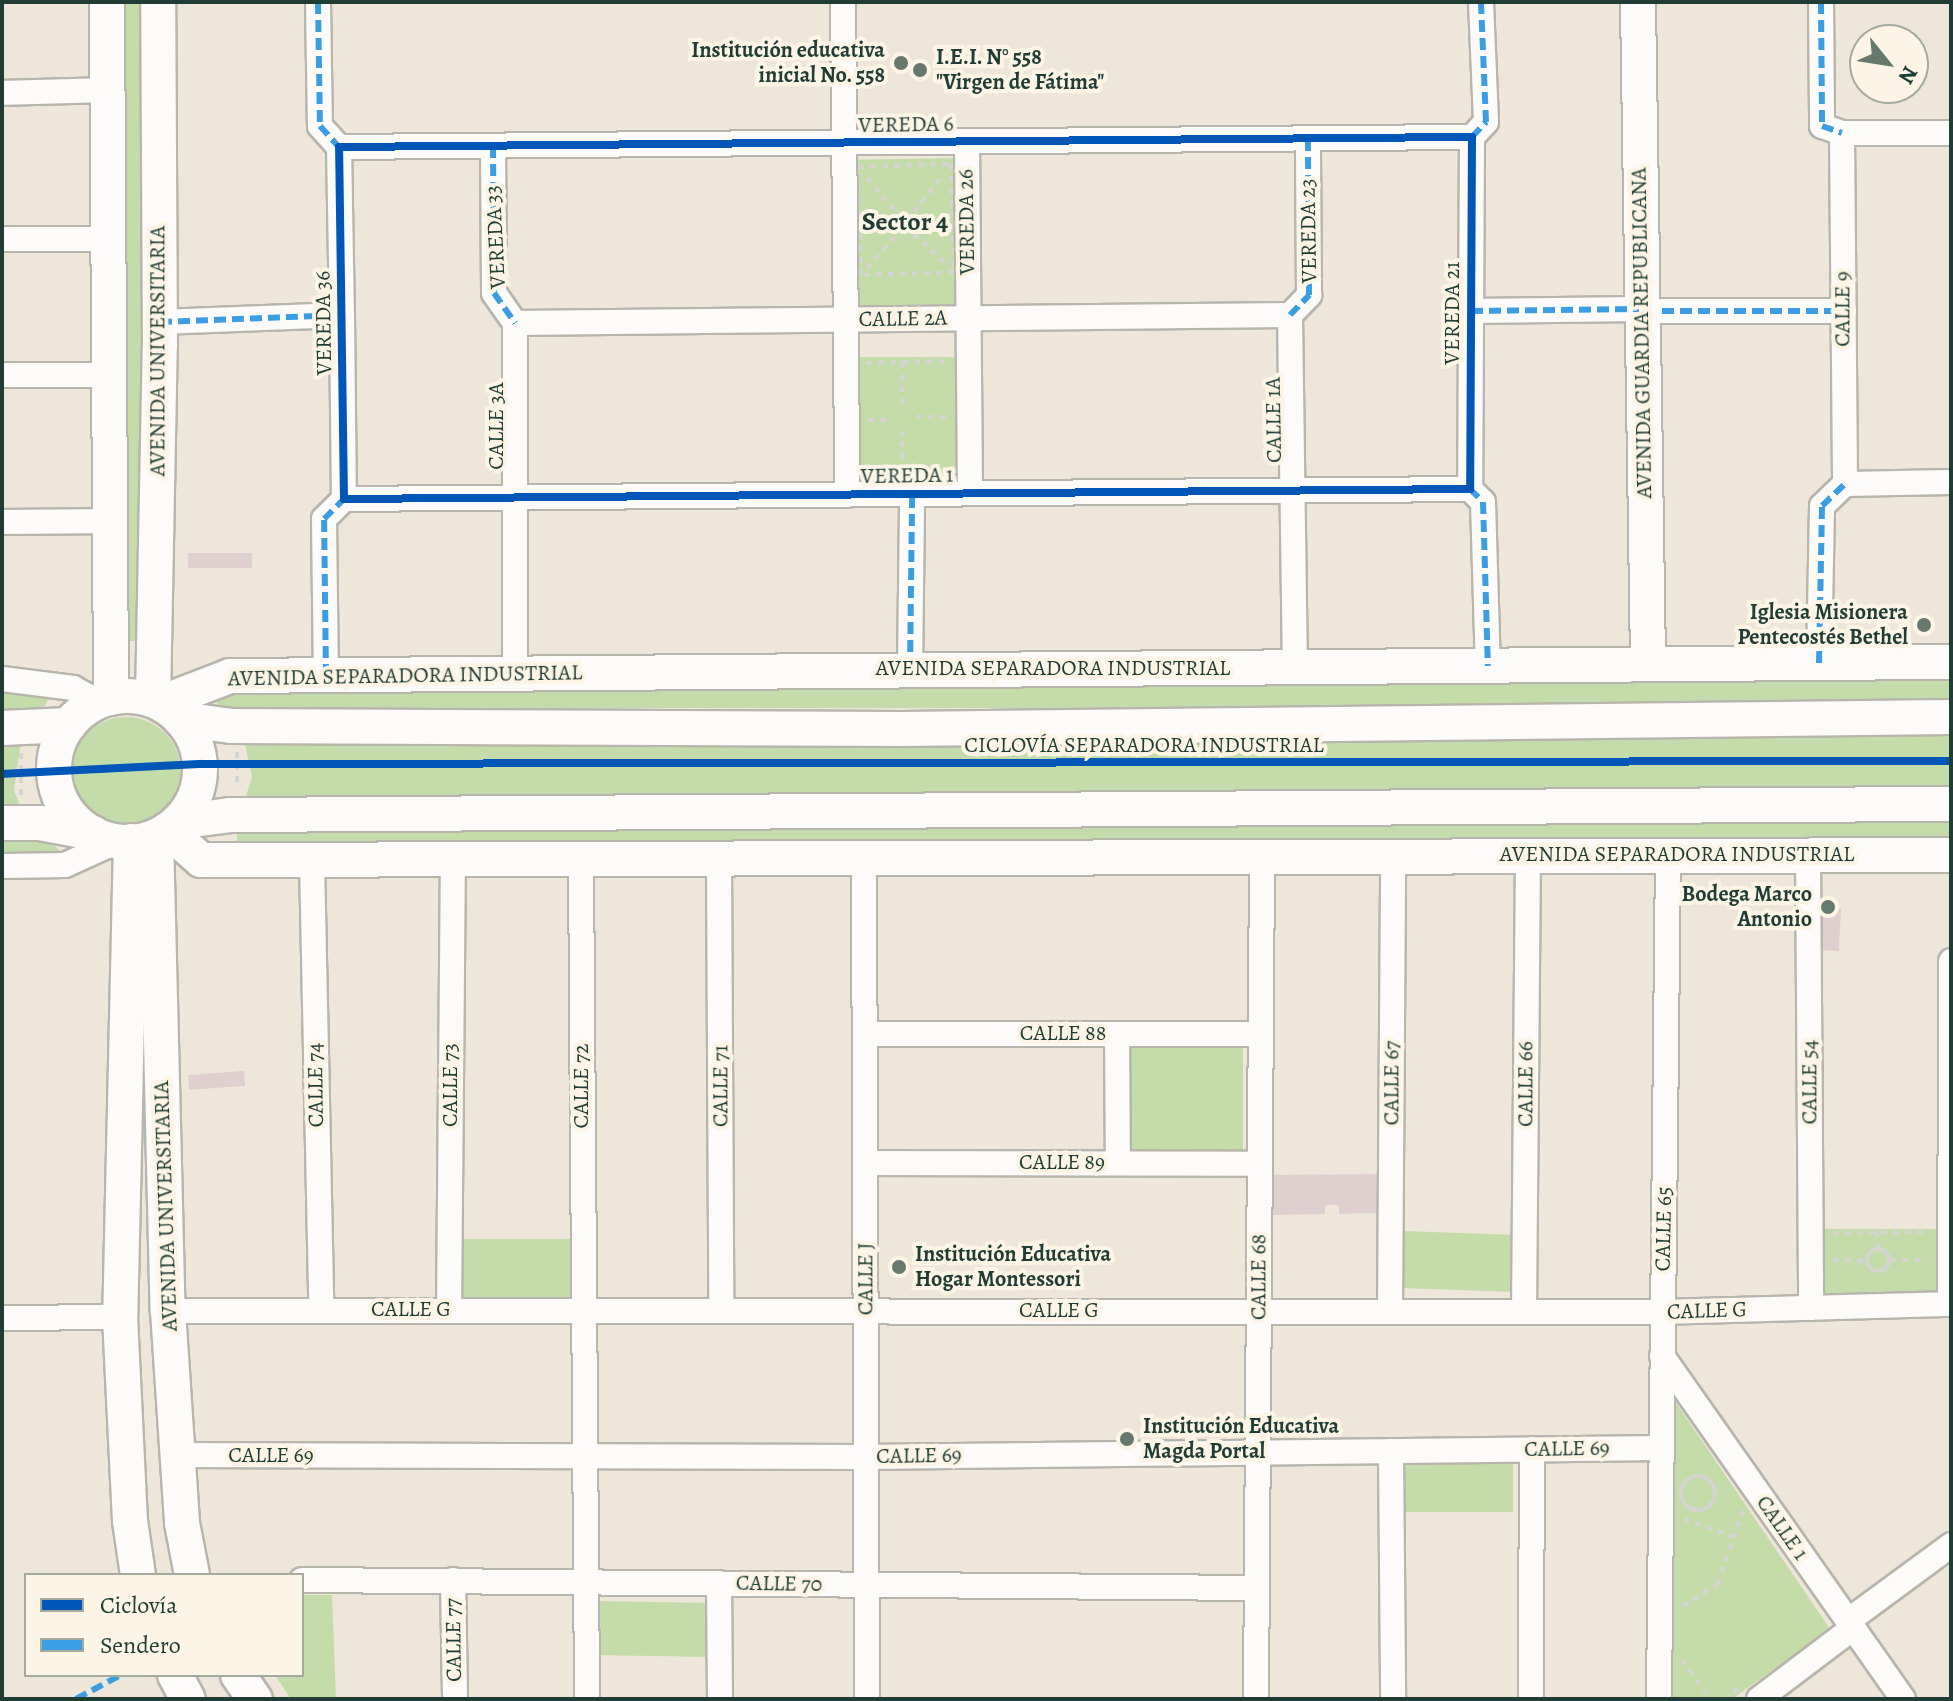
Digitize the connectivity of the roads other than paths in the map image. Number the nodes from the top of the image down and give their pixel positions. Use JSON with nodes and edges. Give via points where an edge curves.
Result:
{"nodes":[{"id":1,"x":107,"y":2,"type":"edge"},
{"id":2,"x":158,"y":2,"type":"edge"},
{"id":3,"x":318,"y":2,"type":"edge"},
{"id":4,"x":843,"y":2,"type":"edge"},
{"id":5,"x":1481,"y":2,"type":"edge"},
{"id":6,"x":1638,"y":2,"type":"edge"},
{"id":7,"x":1659,"y":2,"type":"edge"},
{"id":8,"x":1821,"y":2,"type":"edge"},
{"id":9,"x":108,"y":90,"type":"junction"},
{"id":10,"x":2,"y":93,"type":"edge"},
{"id":11,"x":1842,"y":133,"type":"junction"},
{"id":12,"x":1951,"y":133,"type":"edge"},
{"id":13,"x":1472,"y":137,"type":"junction"},
{"id":14,"x":1308,"y":139,"type":"junction"},
{"id":15,"x":967,"y":143,"type":"junction"},
{"id":16,"x":844,"y":144,"type":"junction"},
{"id":17,"x":493,"y":146,"type":"junction"},
{"id":18,"x":339,"y":147,"type":"junction"},
{"id":19,"x":2,"y":239,"type":"edge"},
{"id":20,"x":108,"y":239,"type":"junction"},
{"id":21,"x":1650,"y":310,"type":"junction"},
{"id":22,"x":1471,"y":311,"type":"junction"},
{"id":23,"x":1844,"y":311,"type":"junction"},
{"id":24,"x":342,"y":315,"type":"junction"},
{"id":25,"x":1290,"y":315,"type":"junction"},
{"id":26,"x":968,"y":319,"type":"junction"},
{"id":27,"x":846,"y":320,"type":"junction"},
{"id":28,"x":160,"y":322,"type":"junction"},
{"id":29,"x":515,"y":323,"type":"junction"},
{"id":30,"x":2,"y":375,"type":"edge"},
{"id":31,"x":109,"y":375,"type":"junction"},
{"id":32,"x":914,"y":482,"type":"junction"},
{"id":33,"x":1951,"y":482,"type":"edge"},
{"id":34,"x":1845,"y":484,"type":"junction"},
{"id":35,"x":1470,"y":489,"type":"junction"},
{"id":36,"x":1293,"y":491,"type":"junction"},
{"id":37,"x":970,"y":493,"type":"junction"},
{"id":38,"x":847,"y":495,"type":"junction"},
{"id":39,"x":515,"y":498,"type":"junction"},
{"id":40,"x":344,"y":499,"type":"junction"},
{"id":41,"x":110,"y":521,"type":"junction"},
{"id":42,"x":2,"y":522,"type":"edge"},
{"id":43,"x":1951,"y":662,"type":"edge"},
{"id":44,"x":1659,"y":663,"type":"junction"},
{"id":45,"x":1819,"y":663,"type":"junction"},
{"id":46,"x":1488,"y":666,"type":"junction"},
{"id":47,"x":1295,"y":667,"type":"junction"},
{"id":48,"x":910,"y":670,"type":"junction"},
{"id":49,"x":515,"y":673,"type":"junction"},
{"id":50,"x":326,"y":676,"type":"junction"},
{"id":51,"x":2,"y":679,"type":"edge"},
{"id":52,"x":105,"y":700,"type":"junction"},
{"id":53,"x":164,"y":707,"type":"junction"},
{"id":54,"x":1951,"y":717,"type":"edge"},
{"id":55,"x":69,"y":725,"type":"junction"},
{"id":56,"x":13,"y":728,"type":"edge"},
{"id":57,"x":1951,"y":804,"type":"edge"},
{"id":58,"x":13,"y":823,"type":"edge"},
{"id":59,"x":141,"y":834,"type":"junction"},
{"id":60,"x":1262,"y":855,"type":"junction"},
{"id":61,"x":1393,"y":855,"type":"junction"},
{"id":62,"x":1668,"y":855,"type":"junction"},
{"id":63,"x":1808,"y":855,"type":"junction"},
{"id":64,"x":1951,"y":855,"type":"edge"},
{"id":65,"x":1528,"y":856,"type":"junction"},
{"id":66,"x":864,"y":860,"type":"junction"},
{"id":67,"x":312,"y":861,"type":"junction"},
{"id":68,"x":453,"y":861,"type":"junction"},
{"id":69,"x":581,"y":861,"type":"junction"},
{"id":70,"x":719,"y":861,"type":"junction"},
{"id":71,"x":2,"y":866,"type":"edge"},
{"id":72,"x":1951,"y":961,"type":"edge"},
{"id":73,"x":865,"y":1034,"type":"junction"},
{"id":74,"x":1117,"y":1034,"type":"junction"},
{"id":75,"x":1261,"y":1034,"type":"junction"},
{"id":76,"x":865,"y":1163,"type":"junction"},
{"id":77,"x":1118,"y":1163,"type":"junction"},
{"id":78,"x":1260,"y":1164,"type":"junction"},
{"id":79,"x":1950,"y":1232,"type":"edge"},
{"id":80,"x":1950,"y":1304,"type":"edge"},
{"id":81,"x":1811,"y":1308,"type":"junction"},
{"id":82,"x":321,"y":1309,"type":"junction"},
{"id":83,"x":449,"y":1310,"type":"junction"},
{"id":84,"x":866,"y":1310,"type":"junction"},
{"id":85,"x":168,"y":1311,"type":"junction"},
{"id":86,"x":583,"y":1311,"type":"junction"},
{"id":87,"x":721,"y":1311,"type":"junction"},
{"id":88,"x":1259,"y":1311,"type":"junction"},
{"id":89,"x":1390,"y":1312,"type":"junction"},
{"id":90,"x":1524,"y":1312,"type":"junction"},
{"id":91,"x":1663,"y":1312,"type":"junction"},
{"id":92,"x":120,"y":1317,"type":"junction"},
{"id":93,"x":2,"y":1318,"type":"edge"},
{"id":94,"x":1662,"y":1356,"type":"junction"},
{"id":95,"x":1662,"y":1448,"type":"junction"},
{"id":96,"x":1532,"y":1449,"type":"junction"},
{"id":97,"x":1391,"y":1451,"type":"junction"},
{"id":98,"x":1258,"y":1452,"type":"junction"},
{"id":99,"x":177,"y":1455,"type":"junction"},
{"id":100,"x":584,"y":1456,"type":"junction"},
{"id":101,"x":866,"y":1457,"type":"junction"},
{"id":102,"x":1951,"y":1545,"type":"edge"},
{"id":103,"x":138,"y":1573,"type":"edge"},
{"id":104,"x":192,"y":1573,"type":"edge"},
{"id":105,"x":304,"y":1580,"type":"edge"},
{"id":106,"x":453,"y":1580,"type":"junction"},
{"id":107,"x":585,"y":1582,"type":"junction"},
{"id":108,"x":719,"y":1583,"type":"junction"},
{"id":109,"x":867,"y":1584,"type":"junction"},
{"id":110,"x":1257,"y":1588,"type":"junction"},
{"id":111,"x":1850,"y":1624,"type":"junction"},
{"id":112,"x":176,"y":1677,"type":"edge"},
{"id":113,"x":239,"y":1677,"type":"edge"},
{"id":114,"x":188,"y":1699,"type":"edge"},
{"id":115,"x":255,"y":1699,"type":"edge"},
{"id":116,"x":455,"y":1699,"type":"edge"},
{"id":117,"x":587,"y":1699,"type":"edge"},
{"id":118,"x":720,"y":1699,"type":"edge"},
{"id":119,"x":867,"y":1699,"type":"edge"},
{"id":120,"x":1256,"y":1699,"type":"edge"},
{"id":121,"x":1393,"y":1699,"type":"edge"},
{"id":122,"x":1531,"y":1699,"type":"edge"},
{"id":123,"x":1659,"y":1699,"type":"edge"},
{"id":124,"x":1759,"y":1699,"type":"edge"},
{"id":125,"x":1903,"y":1699,"type":"edge"}],
"edges":[{"from":1,"to":9,"type":"street"},
{"from":2,"to":28,"type":"street","name":"AVENIDA UNIVERSITARIA"},
{"from":3,"to":18,"type":"street","name":"VEREDA 36","via":[[320,126]]},
{"from":4,"to":16,"type":"street"},
{"from":5,"to":13,"type":"street","name":"VEREDA 21","via":[[1486,122]]},
{"from":6,"to":21,"type":"street","name":"AVENIDA GUARDIA REPUBLICANA"},
{"from":7,"to":21,"type":"street","name":"AVENIDA GUARDIA REPUBLICANA"},
{"from":8,"to":11,"type":"street","via":[[1822,126]]},
{"from":9,"to":10,"type":"street"},
{"from":9,"to":20,"type":"street"},
{"from":11,"to":12,"type":"street"},
{"from":11,"to":23,"type":"street","name":"CALLE 9"},
{"from":13,"to":14,"type":"street","name":"VEREDA 6"},
{"from":13,"to":22,"type":"street","name":"VEREDA 21"},
{"from":14,"to":15,"type":"street","name":"VEREDA 6"},
{"from":14,"to":25,"type":"street","name":"VEREDA 23","via":[[1309,295]]},
{"from":15,"to":16,"type":"street","name":"VEREDA 6"},
{"from":15,"to":26,"type":"street","name":"VEREDA 26","via":[[961,272]]},
{"from":16,"to":17,"type":"street","name":"VEREDA 6"},
{"from":16,"to":27,"type":"street"},
{"from":17,"to":18,"type":"street","name":"VEREDA 6"},
{"from":17,"to":29,"type":"street","name":"VEREDA 33","via":[[494,293]]},
{"from":18,"to":24,"type":"street","name":"VEREDA 36"},
{"from":19,"to":20,"type":"street"},
{"from":20,"to":31,"type":"street"},
{"from":21,"to":22,"type":"street"},
{"from":21,"to":23,"type":"street"},
{"from":21,"to":44,"type":"street","name":"AVENIDA GUARDIA REPUBLICANA"},
{"from":22,"to":35,"type":"street","name":"VEREDA 21"},
{"from":23,"to":34,"type":"street","name":"CALLE 9"},
{"from":24,"to":28,"type":"street"},
{"from":24,"to":40,"type":"street","name":"VEREDA 36"},
{"from":25,"to":26,"type":"street","name":"CALLE 2A"},
{"from":25,"to":36,"type":"street","name":"CALLE 1A"},
{"from":26,"to":27,"type":"street","name":"CALLE 2A"},
{"from":26,"to":37,"type":"street","name":"VEREDA 26"},
{"from":27,"to":29,"type":"street","name":"CALLE 2A"},
{"from":27,"to":38,"type":"street"},
{"from":28,"to":53,"type":"street","name":"AVENIDA UNIVERSITARIA"},
{"from":29,"to":39,"type":"street","name":"CALLE 3A"},
{"from":30,"to":31,"type":"street"},
{"from":31,"to":41,"type":"street"},
{"from":32,"to":37,"type":"street","name":"VEREDA 1"},
{"from":32,"to":38,"type":"street","name":"VEREDA 1"},
{"from":32,"to":48,"type":"street"},
{"from":33,"to":34,"type":"street"},
{"from":34,"to":45,"type":"street","via":[[1822,506]]},
{"from":35,"to":36,"type":"street","name":"VEREDA 1"},
{"from":35,"to":46,"type":"street","name":"VEREDA 21","via":[[1483,502]]},
{"from":36,"to":37,"type":"street","name":"VEREDA 1"},
{"from":36,"to":47,"type":"street","name":"CALLE 1A"},
{"from":38,"to":39,"type":"street","name":"VEREDA 1"},
{"from":39,"to":40,"type":"street","name":"VEREDA 1"},
{"from":39,"to":49,"type":"street","name":"CALLE 3A"},
{"from":40,"to":50,"type":"street","via":[[324,519]]},
{"from":41,"to":42,"type":"street"},
{"from":41,"to":52,"type":"street"},
{"from":43,"to":45,"type":"street","name":"AVENIDA SEPARADORA INDUSTRIAL"},
{"from":44,"to":45,"type":"street","name":"AVENIDA SEPARADORA INDUSTRIAL"},
{"from":44,"to":46,"type":"street","name":"AVENIDA SEPARADORA INDUSTRIAL"},
{"from":46,"to":47,"type":"street","name":"AVENIDA SEPARADORA INDUSTRIAL"},
{"from":47,"to":48,"type":"street","name":"AVENIDA SEPARADORA INDUSTRIAL"},
{"from":48,"to":49,"type":"street","name":"AVENIDA SEPARADORA INDUSTRIAL"},
{"from":49,"to":50,"type":"street","name":"AVENIDA SEPARADORA INDUSTRIAL"},
{"from":50,"to":53,"type":"street","name":"AVENIDA SEPARADORA INDUSTRIAL","via":[[230,676]]},
{"from":51,"to":52,"type":"street","via":[[73,688]]},
{"from":52,"to":53,"type":"street"},
{"from":52,"to":55,"type":"street"},
{"from":53,"to":54,"type":"street","name":"AVENIDA SEPARADORA INDUSTRIAL","via":[[231,726],[902,729]]},
{"from":53,"to":59,"type":"street","via":[[194,740],[200,764],[197,789]]},
{"from":55,"to":56,"type":"street"},
{"from":55,"to":59,"type":"street","via":[[58,748],[55,773],[67,809]]},
{"from":57,"to":59,"type":"street","via":[[230,815]]},
{"from":58,"to":59,"type":"street"},
{"from":59,"to":67,"type":"street","name":"AVENIDA SEPARADORA INDUSTRIAL","via":[[201,860]]},
{"from":59,"to":71,"type":"street","via":[[65,865]]},
{"from":59,"to":85,"type":"street","name":"AVENIDA UNIVERSITARIA"},
{"from":59,"to":92,"type":"street","name":"AVENIDA UNIVERSITARIA"},
{"from":60,"to":61,"type":"street","name":"AVENIDA SEPARADORA INDUSTRIAL"},
{"from":60,"to":66,"type":"street","name":"AVENIDA SEPARADORA INDUSTRIAL"},
{"from":60,"to":75,"type":"street","name":"CALLE 68"},
{"from":61,"to":65,"type":"street","name":"AVENIDA SEPARADORA INDUSTRIAL"},
{"from":61,"to":89,"type":"street","name":"CALLE 67"},
{"from":62,"to":63,"type":"street","name":"AVENIDA SEPARADORA INDUSTRIAL"},
{"from":62,"to":65,"type":"street","name":"AVENIDA SEPARADORA INDUSTRIAL"},
{"from":62,"to":91,"type":"street","name":"CALLE 65"},
{"from":63,"to":64,"type":"street","name":"AVENIDA SEPARADORA INDUSTRIAL"},
{"from":63,"to":81,"type":"street","name":"CALLE 54"},
{"from":65,"to":90,"type":"street","name":"CALLE 66"},
{"from":66,"to":70,"type":"street","name":"AVENIDA SEPARADORA INDUSTRIAL"},
{"from":66,"to":73,"type":"street","name":"CALLE J"},
{"from":67,"to":68,"type":"street","name":"AVENIDA SEPARADORA INDUSTRIAL"},
{"from":67,"to":82,"type":"street","name":"CALLE 74"},
{"from":68,"to":69,"type":"street","name":"AVENIDA SEPARADORA INDUSTRIAL"},
{"from":68,"to":83,"type":"street","name":"CALLE 73"},
{"from":69,"to":70,"type":"street","name":"AVENIDA SEPARADORA INDUSTRIAL"},
{"from":69,"to":86,"type":"street","name":"CALLE 72"},
{"from":70,"to":87,"type":"street","name":"CALLE 71"},
{"from":72,"to":79,"type":"street"},
{"from":73,"to":74,"type":"street","name":"CALLE 88"},
{"from":73,"to":76,"type":"street","name":"CALLE J"},
{"from":74,"to":75,"type":"street","name":"CALLE 88"},
{"from":74,"to":77,"type":"street"},
{"from":75,"to":78,"type":"street","name":"CALLE 68"},
{"from":76,"to":77,"type":"street","name":"CALLE 89"},
{"from":76,"to":84,"type":"street","name":"CALLE J"},
{"from":77,"to":78,"type":"street","name":"CALLE 89"},
{"from":78,"to":88,"type":"street","name":"CALLE 68"},
{"from":79,"to":80,"type":"street"},
{"from":80,"to":81,"type":"street","name":"CALLE G"},
{"from":81,"to":91,"type":"street","name":"CALLE G"},
{"from":82,"to":83,"type":"street","name":"CALLE G"},
{"from":82,"to":85,"type":"street","name":"CALLE G"},
{"from":83,"to":86,"type":"street","name":"CALLE G"},
{"from":84,"to":87,"type":"street","name":"CALLE G"},
{"from":84,"to":88,"type":"street","name":"CALLE G"},
{"from":84,"to":101,"type":"street","name":"CALLE J"},
{"from":85,"to":99,"type":"street","name":"AVENIDA UNIVERSITARIA"},
{"from":86,"to":87,"type":"street","name":"CALLE G"},
{"from":86,"to":100,"type":"street","name":"CALLE 72"},
{"from":88,"to":89,"type":"street","name":"CALLE G"},
{"from":88,"to":98,"type":"street","name":"CALLE 68"},
{"from":89,"to":90,"type":"street","name":"CALLE G"},
{"from":90,"to":91,"type":"street","name":"CALLE G"},
{"from":91,"to":94,"type":"street","name":"CALLE 65"},
{"from":92,"to":93,"type":"street"},
{"from":92,"to":103,"type":"street","name":"AVENIDA UNIVERSITARIA","via":[[130,1521]]},
{"from":94,"to":95,"type":"street","name":"CALLE 65"},
{"from":94,"to":111,"type":"street","name":"CALLE 1"},
{"from":95,"to":96,"type":"street","name":"CALLE 69"},
{"from":95,"to":123,"type":"street","name":"CALLE 65"},
{"from":96,"to":97,"type":"street","name":"CALLE 69"},
{"from":96,"to":122,"type":"street"},
{"from":97,"to":98,"type":"street","name":"CALLE 69"},
{"from":97,"to":121,"type":"street"},
{"from":98,"to":101,"type":"street","name":"CALLE 69"},
{"from":98,"to":110,"type":"street","name":"CALLE 68"},
{"from":99,"to":100,"type":"street","name":"CALLE 69"},
{"from":99,"to":104,"type":"street","name":"AVENIDA UNIVERSITARIA"},
{"from":100,"to":101,"type":"street","name":"CALLE 69"},
{"from":100,"to":107,"type":"street","name":"CALLE 72"},
{"from":101,"to":109,"type":"street","name":"CALLE J"},
{"from":102,"to":111,"type":"street"},
{"from":105,"to":106,"type":"street","name":"CALLE 70"},
{"from":106,"to":107,"type":"street","name":"CALLE 70"},
{"from":106,"to":116,"type":"street","name":"CALLE 77"},
{"from":107,"to":108,"type":"street","name":"CALLE 70"},
{"from":107,"to":117,"type":"street","name":"CALLE 72"},
{"from":108,"to":109,"type":"street","name":"CALLE 70"},
{"from":108,"to":118,"type":"street"},
{"from":109,"to":110,"type":"street","name":"CALLE 70"},
{"from":109,"to":119,"type":"street","name":"CALLE J"},
{"from":110,"to":120,"type":"street","name":"CALLE 68"},
{"from":111,"to":124,"type":"street"},
{"from":111,"to":125,"type":"street","name":"CALLE 1"},
{"from":112,"to":114,"type":"street"},
{"from":113,"to":115,"type":"street"}]}
